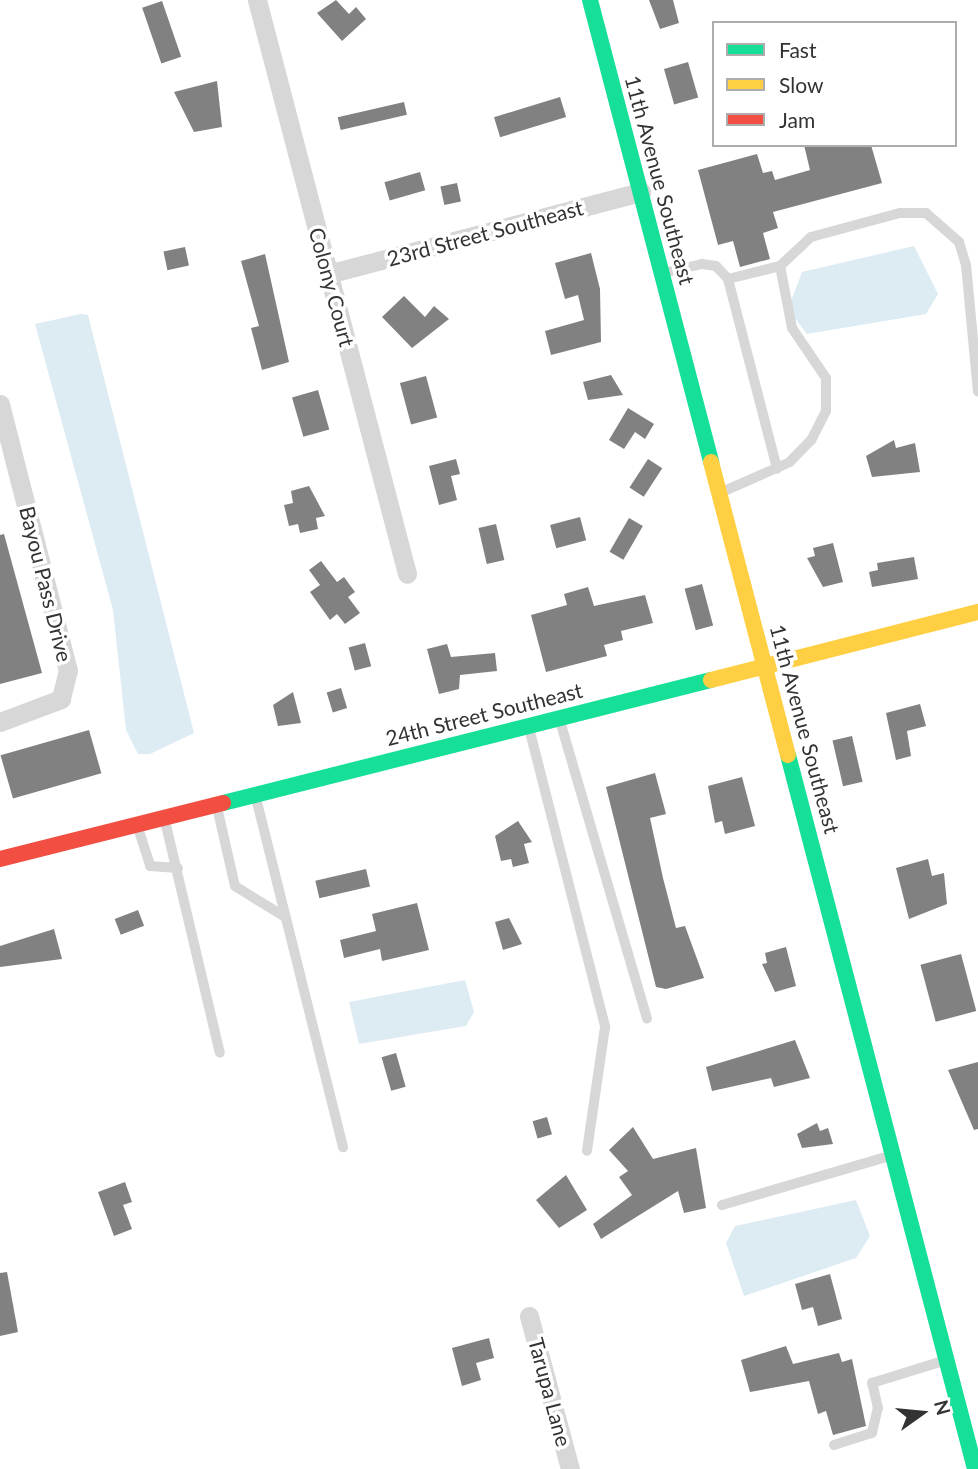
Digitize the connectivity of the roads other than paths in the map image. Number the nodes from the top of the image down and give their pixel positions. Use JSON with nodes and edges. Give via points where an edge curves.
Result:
{"nodes":[{"id":1,"x":257,"y":0,"type":"edge"},
{"id":2,"x":590,"y":0,"type":"edge"},
{"id":3,"x":641,"y":192,"type":"junction"},
{"id":4,"x":780,"y":266,"type":"junction"},
{"id":5,"x":663,"y":273,"type":"junction"},
{"id":6,"x":328,"y":274,"type":"junction"},
{"id":7,"x":727,"y":279,"type":"junction"},
{"id":8,"x":978,"y":391,"type":"edge"},
{"id":9,"x":0,"y":404,"type":"edge"},
{"id":10,"x":4,"y":438,"type":"edge"},
{"id":11,"x":777,"y":469,"type":"junction"},
{"id":12,"x":721,"y":493,"type":"junction"},
{"id":13,"x":407,"y":573,"type":"dead end"},
{"id":14,"x":978,"y":612,"type":"edge"},
{"id":15,"x":767,"y":664,"type":"junction"},
{"id":16,"x":559,"y":717,"type":"junction"},
{"id":17,"x":0,"y":722,"type":"edge"},
{"id":18,"x":528,"y":724,"type":"junction"},
{"id":19,"x":255,"y":794,"type":"junction"},
{"id":20,"x":217,"y":804,"type":"junction"},
{"id":21,"x":164,"y":817,"type":"junction"},
{"id":22,"x":137,"y":824,"type":"junction"},
{"id":23,"x":0,"y":859,"type":"edge"},
{"id":24,"x":178,"y":868,"type":"junction"},
{"id":25,"x":285,"y":917,"type":"junction"},
{"id":26,"x":647,"y":1019,"type":"dead end"},
{"id":27,"x":220,"y":1053,"type":"dead end"},
{"id":28,"x":343,"y":1147,"type":"dead end"},
{"id":29,"x":587,"y":1150,"type":"dead end"},
{"id":30,"x":894,"y":1155,"type":"junction"},
{"id":31,"x":722,"y":1205,"type":"dead end"},
{"id":32,"x":530,"y":1316,"type":"dead end"},
{"id":33,"x":946,"y":1360,"type":"junction"},
{"id":34,"x":978,"y":1408,"type":"edge"},
{"id":35,"x":960,"y":1413,"type":"junction"},
{"id":36,"x":834,"y":1444,"type":"dead end"},
{"id":37,"x":570,"y":1469,"type":"edge"},
{"id":38,"x":975,"y":1469,"type":"edge"}],
"edges":[{"from":1,"to":6,"type":"street","name":"Colony Court"},
{"from":2,"to":3,"type":"street","name":"11th Avenue Southeast"},
{"from":3,"to":5,"type":"street","name":"11th Avenue Southeast"},
{"from":3,"to":6,"type":"street","name":"23rd Street Southeast"},
{"from":4,"to":7,"type":"lane"},
{"from":4,"to":8,"type":"lane","via":[[811,237],[900,213],[926,213],[959,242],[966,265]]},
{"from":4,"to":11,"type":"lane","via":[[792,328],[823,367],[827,388],[820,428]]},
{"from":5,"to":7,"type":"lane","via":[[702,264],[716,266]]},
{"from":5,"to":12,"type":"street","name":"11th Avenue Southeast"},
{"from":6,"to":13,"type":"street","name":"Colony Court"},
{"from":7,"to":11,"type":"lane"},
{"from":9,"to":10,"type":"street","name":"Bayou Pass Drive"},
{"from":10,"to":17,"type":"street","name":"Bayou Pass Drive","via":[[68,683],[47,709]]},
{"from":11,"to":12,"type":"lane"},
{"from":12,"to":15,"type":"street","name":"11th Avenue Southeast"},
{"from":14,"to":15,"type":"street","name":"24th Street Southeast"},
{"from":15,"to":16,"type":"street","name":"24th Street Southeast"},
{"from":15,"to":30,"type":"street","name":"11th Avenue Southeast"},
{"from":16,"to":18,"type":"street","name":"24th Street Southeast"},
{"from":16,"to":26,"type":"lane"},
{"from":18,"to":19,"type":"street","name":"24th Street Southeast"},
{"from":18,"to":29,"type":"lane","via":[[605,1027]]},
{"from":19,"to":20,"type":"street","name":"24th Street Southeast"},
{"from":19,"to":25,"type":"lane"},
{"from":20,"to":21,"type":"street","name":"24th Street Southeast"},
{"from":20,"to":25,"type":"lane","via":[[235,886]]},
{"from":21,"to":22,"type":"street","name":"24th Street Southeast"},
{"from":21,"to":24,"type":"lane"},
{"from":22,"to":23,"type":"street","name":"24th Street Southeast"},
{"from":22,"to":24,"type":"lane","via":[[150,866]]},
{"from":24,"to":27,"type":"lane"},
{"from":25,"to":28,"type":"lane"},
{"from":30,"to":31,"type":"lane"},
{"from":30,"to":33,"type":"street","name":"11th Avenue Southeast"},
{"from":32,"to":37,"type":"street","name":"Tarupa Lane"},
{"from":33,"to":35,"type":"street","name":"11th Avenue Southeast"},
{"from":33,"to":36,"type":"lane","via":[[872,1383],[878,1408],[872,1433]]},
{"from":34,"to":35,"type":"lane"},
{"from":35,"to":38,"type":"street","name":"11th Avenue Southeast"}]}
